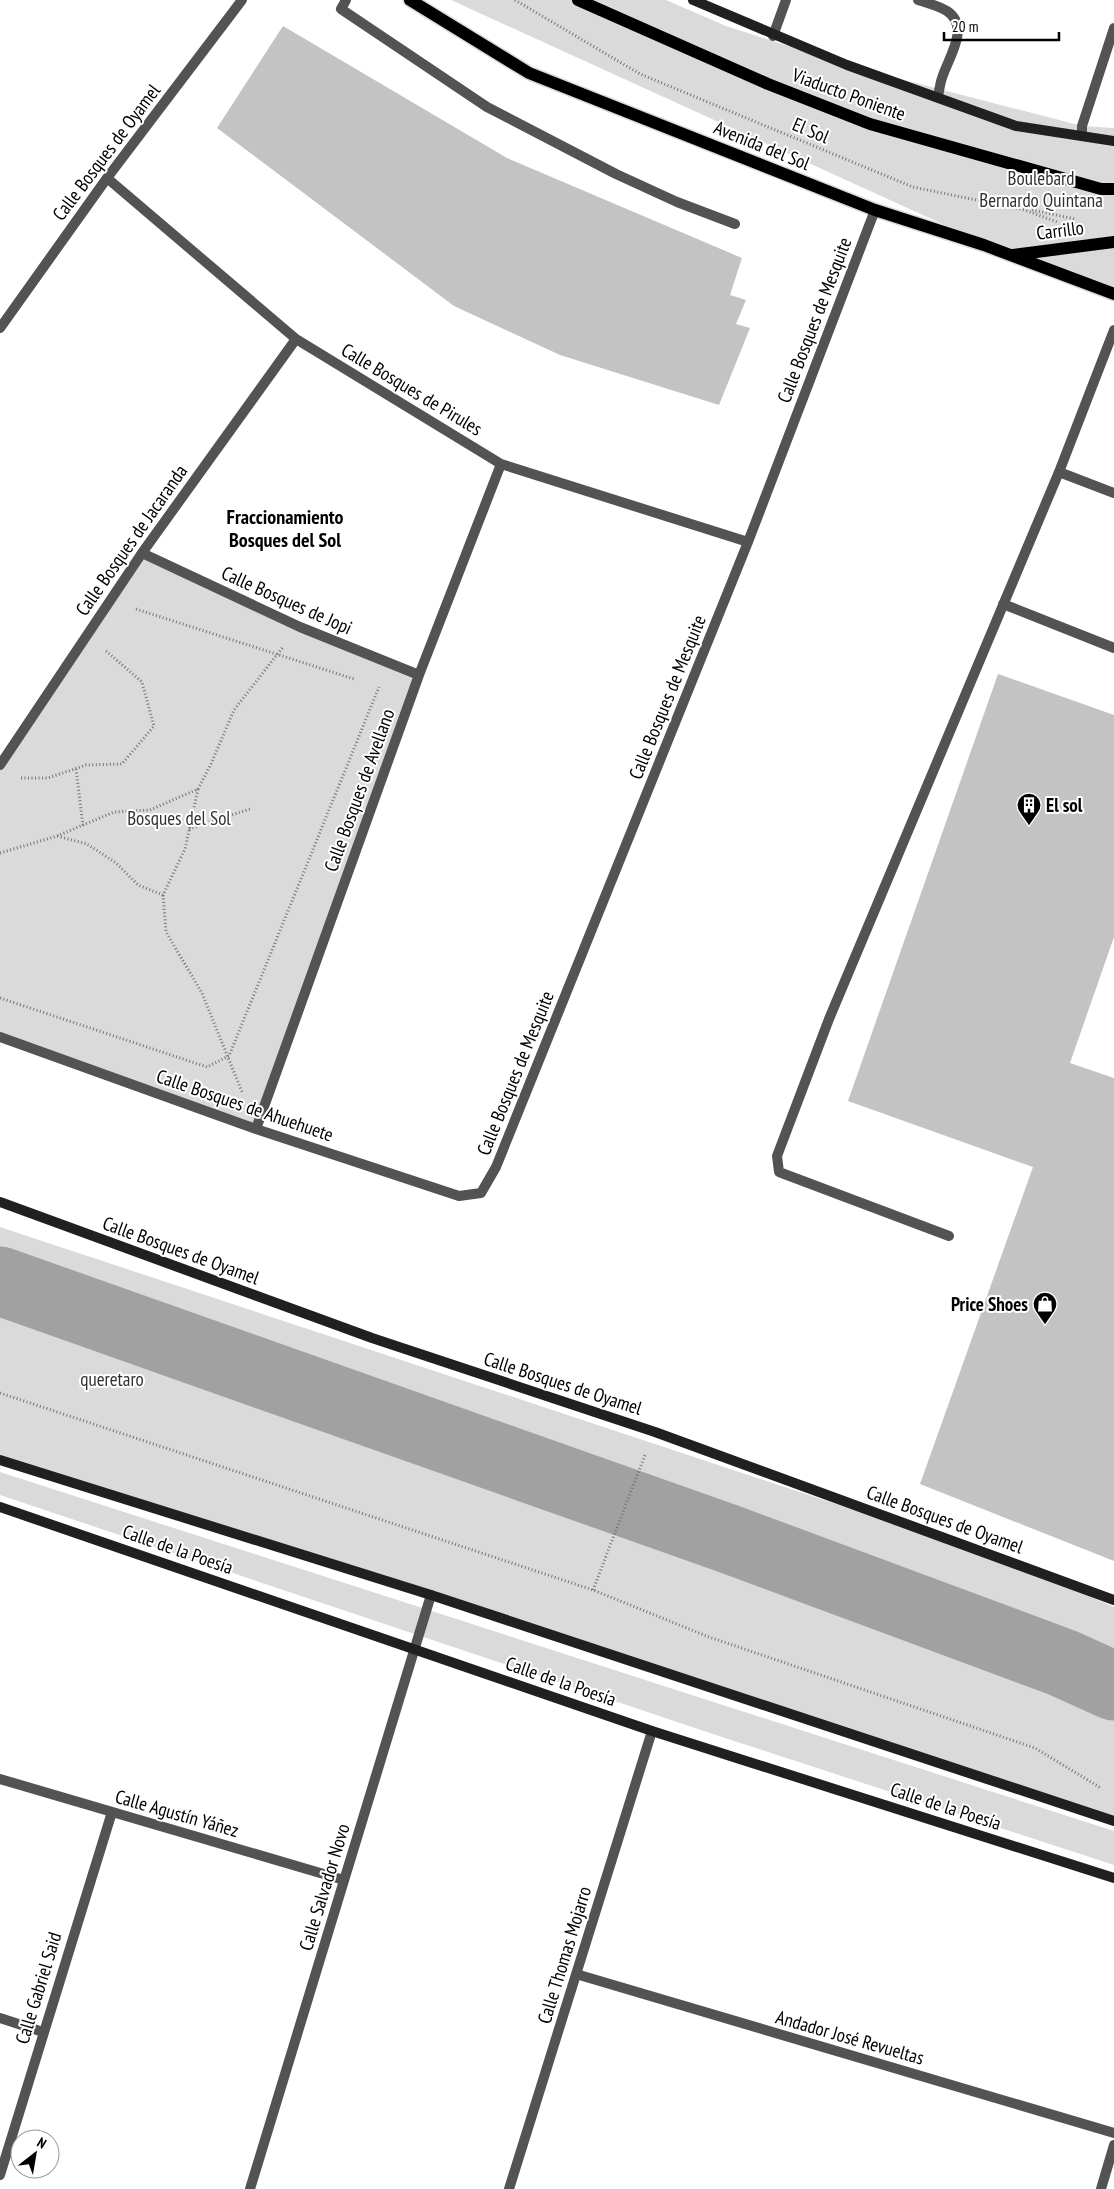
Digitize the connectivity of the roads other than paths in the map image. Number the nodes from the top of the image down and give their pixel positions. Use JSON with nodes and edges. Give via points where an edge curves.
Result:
{"nodes":[{"id":1,"x":242,"y":0,"type":"edge"},
{"id":2,"x":346,"y":0,"type":"edge"},
{"id":3,"x":410,"y":0,"type":"edge"},
{"id":4,"x":693,"y":0,"type":"edge"},
{"id":5,"x":786,"y":0,"type":"edge"},
{"id":6,"x":918,"y":0,"type":"edge"},
{"id":7,"x":580,"y":1,"type":"edge"},
{"id":8,"x":1114,"y":28,"type":"edge"},
{"id":9,"x":773,"y":36,"type":"junction"},
{"id":10,"x":938,"y":97,"type":"junction"},
{"id":11,"x":1082,"y":136,"type":"junction"},
{"id":12,"x":1114,"y":141,"type":"edge"},
{"id":13,"x":107,"y":178,"type":"junction"},
{"id":14,"x":1114,"y":189,"type":"edge"},
{"id":15,"x":875,"y":210,"type":"junction"},
{"id":16,"x":735,"y":224,"type":"dead end"},
{"id":17,"x":1114,"y":242,"type":"edge"},
{"id":18,"x":1011,"y":255,"type":"junction"},
{"id":19,"x":1114,"y":294,"type":"edge"},
{"id":20,"x":0,"y":328,"type":"edge"},
{"id":21,"x":1114,"y":330,"type":"edge"},
{"id":22,"x":296,"y":339,"type":"junction"},
{"id":23,"x":501,"y":464,"type":"junction"},
{"id":24,"x":1059,"y":472,"type":"junction"},
{"id":25,"x":1114,"y":493,"type":"edge"},
{"id":26,"x":748,"y":542,"type":"junction"},
{"id":27,"x":142,"y":553,"type":"junction"},
{"id":28,"x":1003,"y":604,"type":"junction"},
{"id":29,"x":1114,"y":648,"type":"edge"},
{"id":30,"x":419,"y":675,"type":"junction"},
{"id":31,"x":0,"y":765,"type":"edge"},
{"id":32,"x":0,"y":1036,"type":"edge"},
{"id":33,"x":256,"y":1129,"type":"junction"},
{"id":34,"x":481,"y":1193,"type":"joint"},
{"id":35,"x":0,"y":1202,"type":"edge"},
{"id":36,"x":948,"y":1236,"type":"dead end"},
{"id":37,"x":0,"y":1460,"type":"edge"},
{"id":38,"x":0,"y":1507,"type":"edge"},
{"id":39,"x":432,"y":1595,"type":"junction"},
{"id":40,"x":1114,"y":1600,"type":"edge"},
{"id":41,"x":415,"y":1648,"type":"junction"},
{"id":42,"x":652,"y":1731,"type":"junction"},
{"id":43,"x":0,"y":1779,"type":"edge"},
{"id":44,"x":112,"y":1812,"type":"junction"},
{"id":45,"x":1114,"y":1821,"type":"edge"},
{"id":46,"x":1114,"y":1878,"type":"edge"},
{"id":47,"x":344,"y":1880,"type":"junction"},
{"id":48,"x":576,"y":1974,"type":"junction"},
{"id":49,"x":0,"y":2018,"type":"edge"},
{"id":50,"x":43,"y":2032,"type":"junction"},
{"id":51,"x":1114,"y":2133,"type":"edge"},
{"id":52,"x":1114,"y":2145,"type":"edge"},
{"id":53,"x":0,"y":2175,"type":"edge"},
{"id":54,"x":250,"y":2189,"type":"edge"},
{"id":55,"x":509,"y":2189,"type":"edge"},
{"id":56,"x":1101,"y":2189,"type":"edge"}],
"edges":[{"from":1,"to":13,"type":"street","name":"Calle Bosques de Oyamel"},
{"from":2,"to":16,"type":"street","via":[[340,9],[487,107],[616,174]]},
{"from":3,"to":15,"type":"main road","name":"Avenida del Sol","via":[[528,73]]},
{"from":4,"to":9,"type":"street"},
{"from":5,"to":9,"type":"street"},
{"from":6,"to":10,"type":"street","via":[[946,11],[955,19],[957,26],[958,38]]},
{"from":7,"to":14,"type":"main road","name":"Viaducto Poniente","via":[[768,84],[870,124],[1101,189]]},
{"from":8,"to":11,"type":"street","via":[[1082,126]]},
{"from":9,"to":10,"type":"street"},
{"from":10,"to":11,"type":"street","via":[[1016,126]]},
{"from":11,"to":12,"type":"street"},
{"from":13,"to":20,"type":"street","name":"Calle Bosques de Oyamel"},
{"from":13,"to":22,"type":"street","name":"Calle Bosques de Pirules"},
{"from":15,"to":18,"type":"main road","name":"Avenida del Sol"},
{"from":15,"to":26,"type":"street","name":"Calle Bosques de Mesquite"},
{"from":17,"to":18,"type":"main road","name":"Carrillo"},
{"from":18,"to":19,"type":"main road","name":"Avenida del Sol"},
{"from":21,"to":24,"type":"street"},
{"from":22,"to":23,"type":"street","name":"Calle Bosques de Pirules"},
{"from":22,"to":27,"type":"street","name":"Calle Bosques de Jacaranda"},
{"from":23,"to":26,"type":"street","name":"Calle Bosques de Pirules"},
{"from":23,"to":30,"type":"street","name":"Calle Bosques de Avellano"},
{"from":24,"to":25,"type":"street"},
{"from":24,"to":28,"type":"street"},
{"from":26,"to":34,"type":"street","name":"Calle Bosques de Mesquite","via":[[496,1167]]},
{"from":27,"to":30,"type":"street","name":"Calle Bosques de Jopi","via":[[300,627]]},
{"from":27,"to":31,"type":"street","name":"Calle Bosques de Jacaranda"},
{"from":28,"to":29,"type":"street"},
{"from":28,"to":36,"type":"street","via":[[829,1019],[777,1156],[779,1172]]},
{"from":30,"to":33,"type":"street","name":"Calle Bosques de Avellano"},
{"from":32,"to":33,"type":"street","name":"Calle Bosques de Ahuehuete"},
{"from":33,"to":34,"type":"street","name":"Calle Bosques de Ahuehuete","via":[[459,1196]]},
{"from":35,"to":40,"type":"street","name":"Calle Bosques de Oyamel","via":[[372,1338],[656,1432]]},
{"from":37,"to":39,"type":"street","name":"Calle de la Poesía"},
{"from":38,"to":41,"type":"street","name":"Calle de la Poesía"},
{"from":39,"to":41,"type":"street","name":"Calle Salvador Novo"},
{"from":39,"to":45,"type":"street","name":"Calle de la Poesía"},
{"from":41,"to":42,"type":"street","name":"Calle de la Poesía"},
{"from":41,"to":47,"type":"street","name":"Calle Salvador Novo"},
{"from":42,"to":46,"type":"street","name":"Calle de la Poesía"},
{"from":42,"to":48,"type":"street","name":"Calle Thomas Mojarro"},
{"from":43,"to":44,"type":"street","name":"Calle Agustín Yáñez"},
{"from":44,"to":47,"type":"street","name":"Calle Agustín Yáñez"},
{"from":44,"to":50,"type":"street","name":"Calle Gabriel Said"},
{"from":47,"to":54,"type":"street","name":"Calle Salvador Novo"},
{"from":48,"to":51,"type":"street","name":"Andador José Revueltas"},
{"from":48,"to":55,"type":"street","name":"Calle Thomas Mojarro"},
{"from":49,"to":50,"type":"street"},
{"from":50,"to":53,"type":"street","name":"Calle Gabriel Said"},
{"from":52,"to":56,"type":"street"}]}
